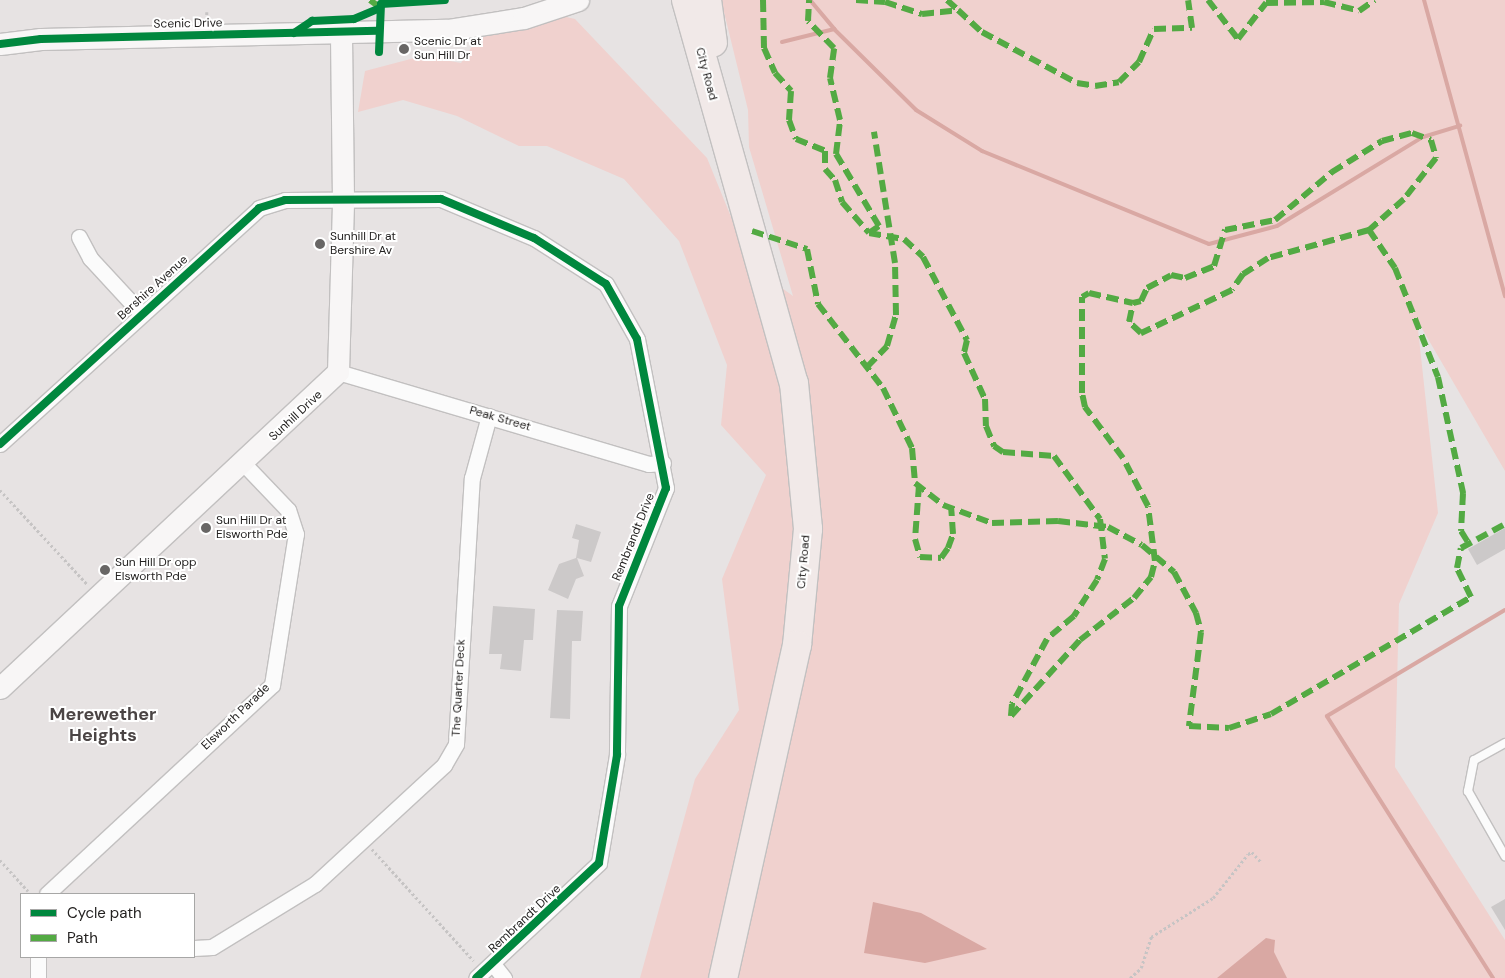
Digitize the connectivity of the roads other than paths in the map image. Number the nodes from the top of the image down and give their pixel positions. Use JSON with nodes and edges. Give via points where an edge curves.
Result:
{"nodes":[{"id":1,"x":578,"y":0,"type":"edge"},
{"id":2,"x":686,"y":0,"type":"edge"},
{"id":3,"x":707,"y":0,"type":"edge"},
{"id":4,"x":549,"y":5,"type":"edge"},
{"id":5,"x":341,"y":32,"type":"junction"},
{"id":6,"x":0,"y":44,"type":"edge"},
{"id":7,"x":726,"y":149,"type":"junction"},
{"id":8,"x":343,"y":199,"type":"junction"},
{"id":9,"x":79,"y":237,"type":"dead end"},
{"id":10,"x":142,"y":313,"type":"junction"},
{"id":11,"x":338,"y":372,"type":"junction"},
{"id":12,"x":489,"y":416,"type":"junction"},
{"id":13,"x":0,"y":444,"type":"edge"},
{"id":14,"x":663,"y":462,"type":"junction"},
{"id":15,"x":244,"y":464,"type":"junction"},
{"id":16,"x":0,"y":688,"type":"edge"},
{"id":17,"x":1505,"y":743,"type":"edge"},
{"id":18,"x":1505,"y":856,"type":"edge"},
{"id":19,"x":48,"y":893,"type":"edge"},
{"id":20,"x":195,"y":948,"type":"edge"},
{"id":21,"x":38,"y":958,"type":"edge"},
{"id":22,"x":493,"y":964,"type":"junction"},
{"id":23,"x":38,"y":978,"type":"edge"},
{"id":24,"x":476,"y":978,"type":"edge"},
{"id":25,"x":504,"y":978,"type":"edge"},
{"id":26,"x":723,"y":978,"type":"edge"}],
"edges":[{"from":1,"to":4,"type":"street","name":"Scenic Drive","via":[[562,9]]},
{"from":2,"to":7,"type":"highway","name":"City Road"},
{"from":3,"to":7,"type":"highway","name":"City Road"},
{"from":4,"to":5,"type":"street","name":"Scenic Drive","via":[[446,30]]},
{"from":5,"to":6,"type":"street","name":"Scenic Drive"},
{"from":5,"to":8,"type":"street"},
{"from":7,"to":26,"type":"highway","name":"City Road","via":[[794,383],[808,529],[797,645]]},
{"from":8,"to":10,"type":"street","name":"Bershire Avenue","via":[[285,200],[259,208]]},
{"from":8,"to":11,"type":"street"},
{"from":8,"to":14,"type":"street","name":"Rembrandt Drive","via":[[441,199],[534,238],[606,284],[637,339]]},
{"from":9,"to":10,"type":"street","via":[[90,258]]},
{"from":10,"to":13,"type":"street","name":"Bershire Avenue"},
{"from":11,"to":12,"type":"street","name":"Peak Street"},
{"from":11,"to":15,"type":"street","name":"Sunhill Drive"},
{"from":12,"to":14,"type":"street","name":"Peak Street","via":[[649,464]]},
{"from":12,"to":20,"type":"street","name":"The Quarter Deck","via":[[472,478],[456,744],[444,765],[315,884],[212,947]]},
{"from":14,"to":22,"type":"street","name":"Rembrandt Drive","via":[[666,488],[619,606],[617,755],[599,863]]},
{"from":15,"to":16,"type":"street","name":"Sunhill Drive"},
{"from":15,"to":19,"type":"street","name":"Elsworth Parade","via":[[288,510],[296,534],[272,685]]},
{"from":17,"to":18,"type":"lane","via":[[1474,760],[1468,791]]},
{"from":21,"to":23,"type":"street"},
{"from":22,"to":24,"type":"street","name":"Rembrandt Drive"},
{"from":22,"to":25,"type":"street"}]}
